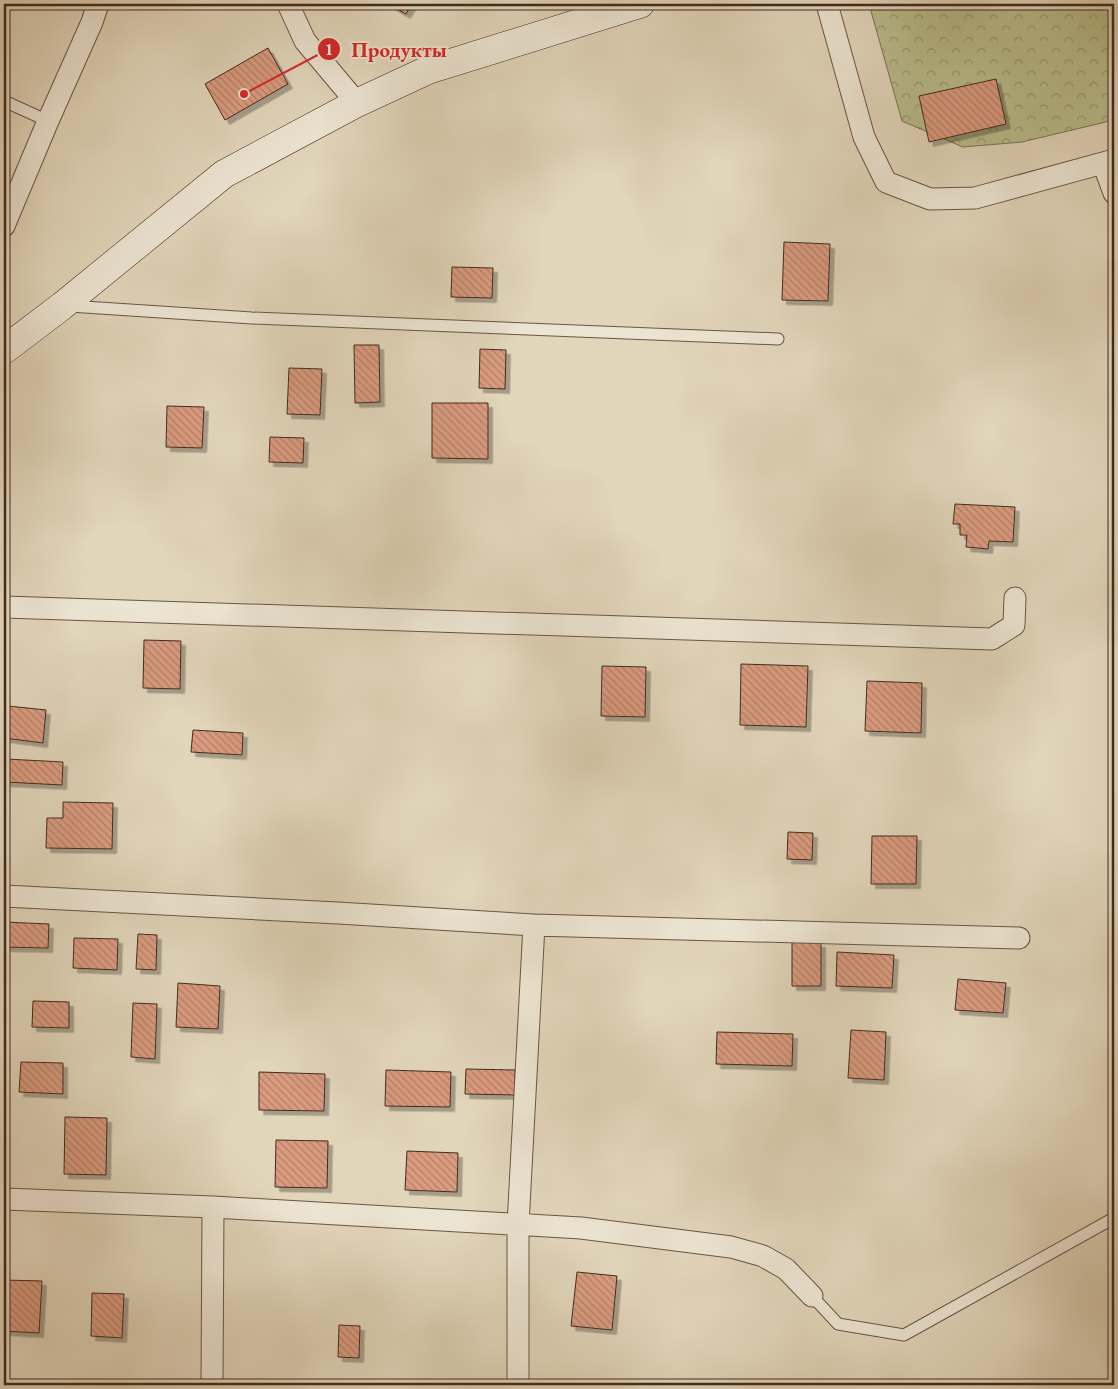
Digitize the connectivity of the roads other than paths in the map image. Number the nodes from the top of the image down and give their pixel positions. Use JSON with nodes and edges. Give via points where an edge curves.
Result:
{"nodes":[{"id":1,"x":98,"y":4,"type":"edge"},
{"id":2,"x":288,"y":4,"type":"edge"},
{"id":3,"x":640,"y":4,"type":"edge"},
{"id":4,"x":827,"y":4,"type":"edge"},
{"id":5,"x":4,"y":101,"type":"edge"},
{"id":6,"x":357,"y":103,"type":"junction"},
{"id":7,"x":48,"y":121,"type":"junction"},
{"id":8,"x":1108,"y":162,"type":"edge"},
{"id":9,"x":1114,"y":193,"type":"edge"},
{"id":10,"x":4,"y":226,"type":"edge"},
{"id":11,"x":62,"y":306,"type":"junction"},
{"id":12,"x":778,"y":339,"type":"dead end"},
{"id":13,"x":4,"y":350,"type":"edge"},
{"id":14,"x":1015,"y":598,"type":"dead end"},
{"id":15,"x":4,"y":607,"type":"edge"},
{"id":16,"x":4,"y":896,"type":"edge"},
{"id":17,"x":534,"y":925,"type":"junction"},
{"id":18,"x":1019,"y":938,"type":"dead end"},
{"id":19,"x":4,"y":1199,"type":"edge"},
{"id":20,"x":213,"y":1207,"type":"junction"},
{"id":21,"x":1114,"y":1218,"type":"edge"},
{"id":22,"x":518,"y":1225,"type":"junction"},
{"id":23,"x":812,"y":1296,"type":"joint"},
{"id":24,"x":212,"y":1385,"type":"edge"},
{"id":25,"x":518,"y":1385,"type":"edge"}],
"edges":[{"from":1,"to":7,"type":"street"},
{"from":2,"to":6,"type":"street","via":[[305,41]]},
{"from":3,"to":6,"type":"street","via":[[428,70]]},
{"from":4,"to":8,"type":"street","via":[[864,137],[886,182],[930,199],[975,198]]},
{"from":5,"to":7,"type":"lane"},
{"from":6,"to":11,"type":"street","via":[[224,174]]},
{"from":7,"to":10,"type":"street"},
{"from":8,"to":9,"type":"street"},
{"from":11,"to":12,"type":"lane","via":[[252,318]]},
{"from":11,"to":13,"type":"street"},
{"from":14,"to":15,"type":"street","via":[[1014,625],[992,639]]},
{"from":16,"to":17,"type":"street"},
{"from":17,"to":18,"type":"street"},
{"from":17,"to":22,"type":"street"},
{"from":19,"to":20,"type":"street"},
{"from":20,"to":22,"type":"street"},
{"from":20,"to":24,"type":"street"},
{"from":21,"to":23,"type":"lane","via":[[904,1335],[838,1324]]},
{"from":22,"to":23,"type":"street","via":[[581,1228],[731,1246],[763,1256],[786,1269]]},
{"from":22,"to":25,"type":"street"}]}
